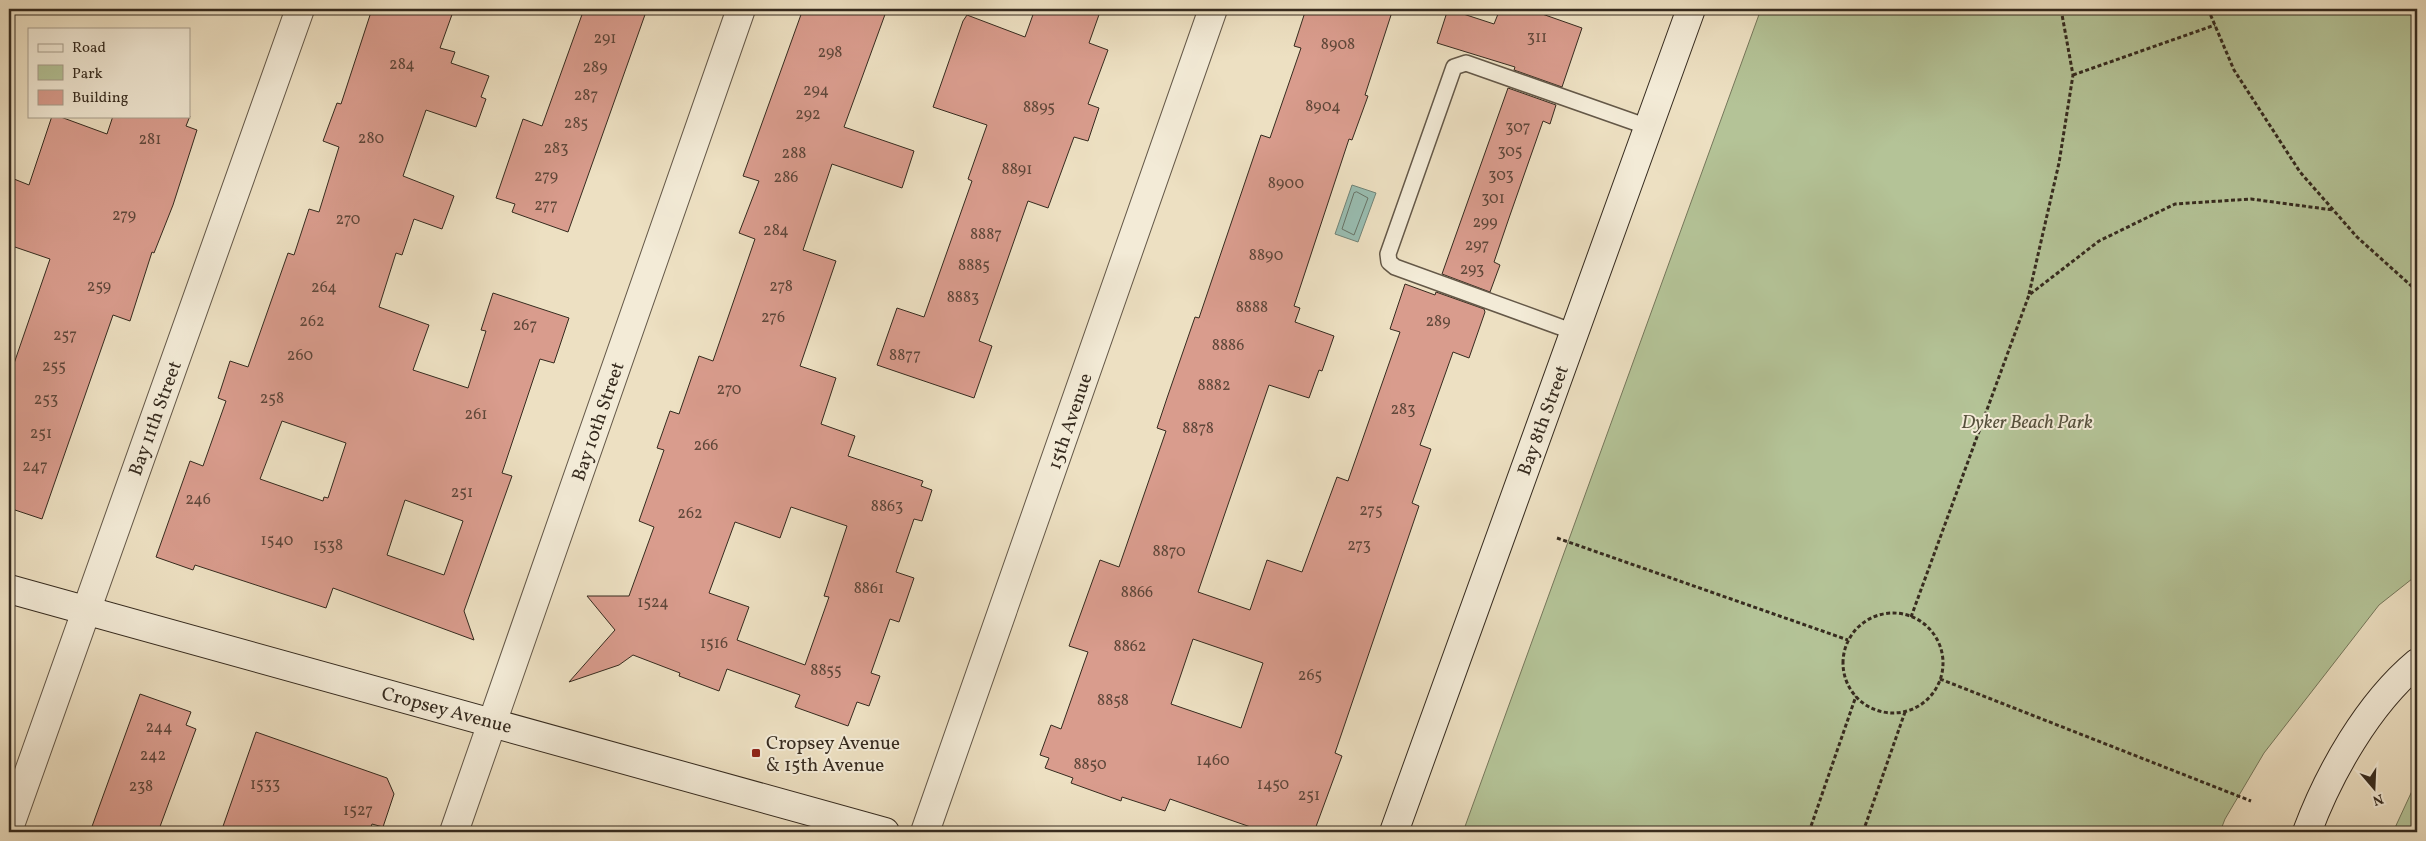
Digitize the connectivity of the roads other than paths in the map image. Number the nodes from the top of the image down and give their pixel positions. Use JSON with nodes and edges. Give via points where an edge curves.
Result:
{"nodes":[{"id":1,"x":300,"y":9,"type":"edge"},
{"id":2,"x":741,"y":9,"type":"edge"},
{"id":3,"x":1213,"y":9,"type":"edge"},
{"id":4,"x":1691,"y":9,"type":"edge"},
{"id":5,"x":1648,"y":127,"type":"junction"},
{"id":6,"x":1574,"y":332,"type":"junction"},
{"id":7,"x":9,"y":589,"type":"edge"},
{"id":8,"x":85,"y":610,"type":"junction"},
{"id":9,"x":2417,"y":663,"type":"edge"},
{"id":10,"x":492,"y":722,"type":"junction"},
{"id":11,"x":9,"y":828,"type":"edge"},
{"id":12,"x":454,"y":832,"type":"edge"},
{"id":13,"x":885,"y":832,"type":"edge"},
{"id":14,"x":925,"y":832,"type":"edge"},
{"id":15,"x":1394,"y":832,"type":"edge"},
{"id":16,"x":2307,"y":832,"type":"edge"}],
"edges":[{"from":1,"to":8,"type":"street","name":"Bay 11th Street"},
{"from":2,"to":10,"type":"street","name":"Bay 10th Street"},
{"from":3,"to":14,"type":"street","name":"15th Avenue"},
{"from":4,"to":5,"type":"street","name":"Bay 8th Street"},
{"from":5,"to":6,"type":"street","name":"Bay 8th Street"},
{"from":5,"to":6,"type":"lane","via":[[1466,63],[1454,67],[1388,254],[1389,262],[1395,267]]},
{"from":6,"to":15,"type":"street","name":"Bay 8th Street"},
{"from":7,"to":8,"type":"street","name":"Cropsey Avenue"},
{"from":8,"to":10,"type":"street","name":"Cropsey Avenue"},
{"from":8,"to":11,"type":"street","name":"Bay 11th Street"},
{"from":9,"to":16,"type":"street","via":[[2376,708],[2347,748]]},
{"from":10,"to":12,"type":"street","name":"Bay 10th Street"},
{"from":10,"to":13,"type":"street","name":"Cropsey Avenue"}]}
